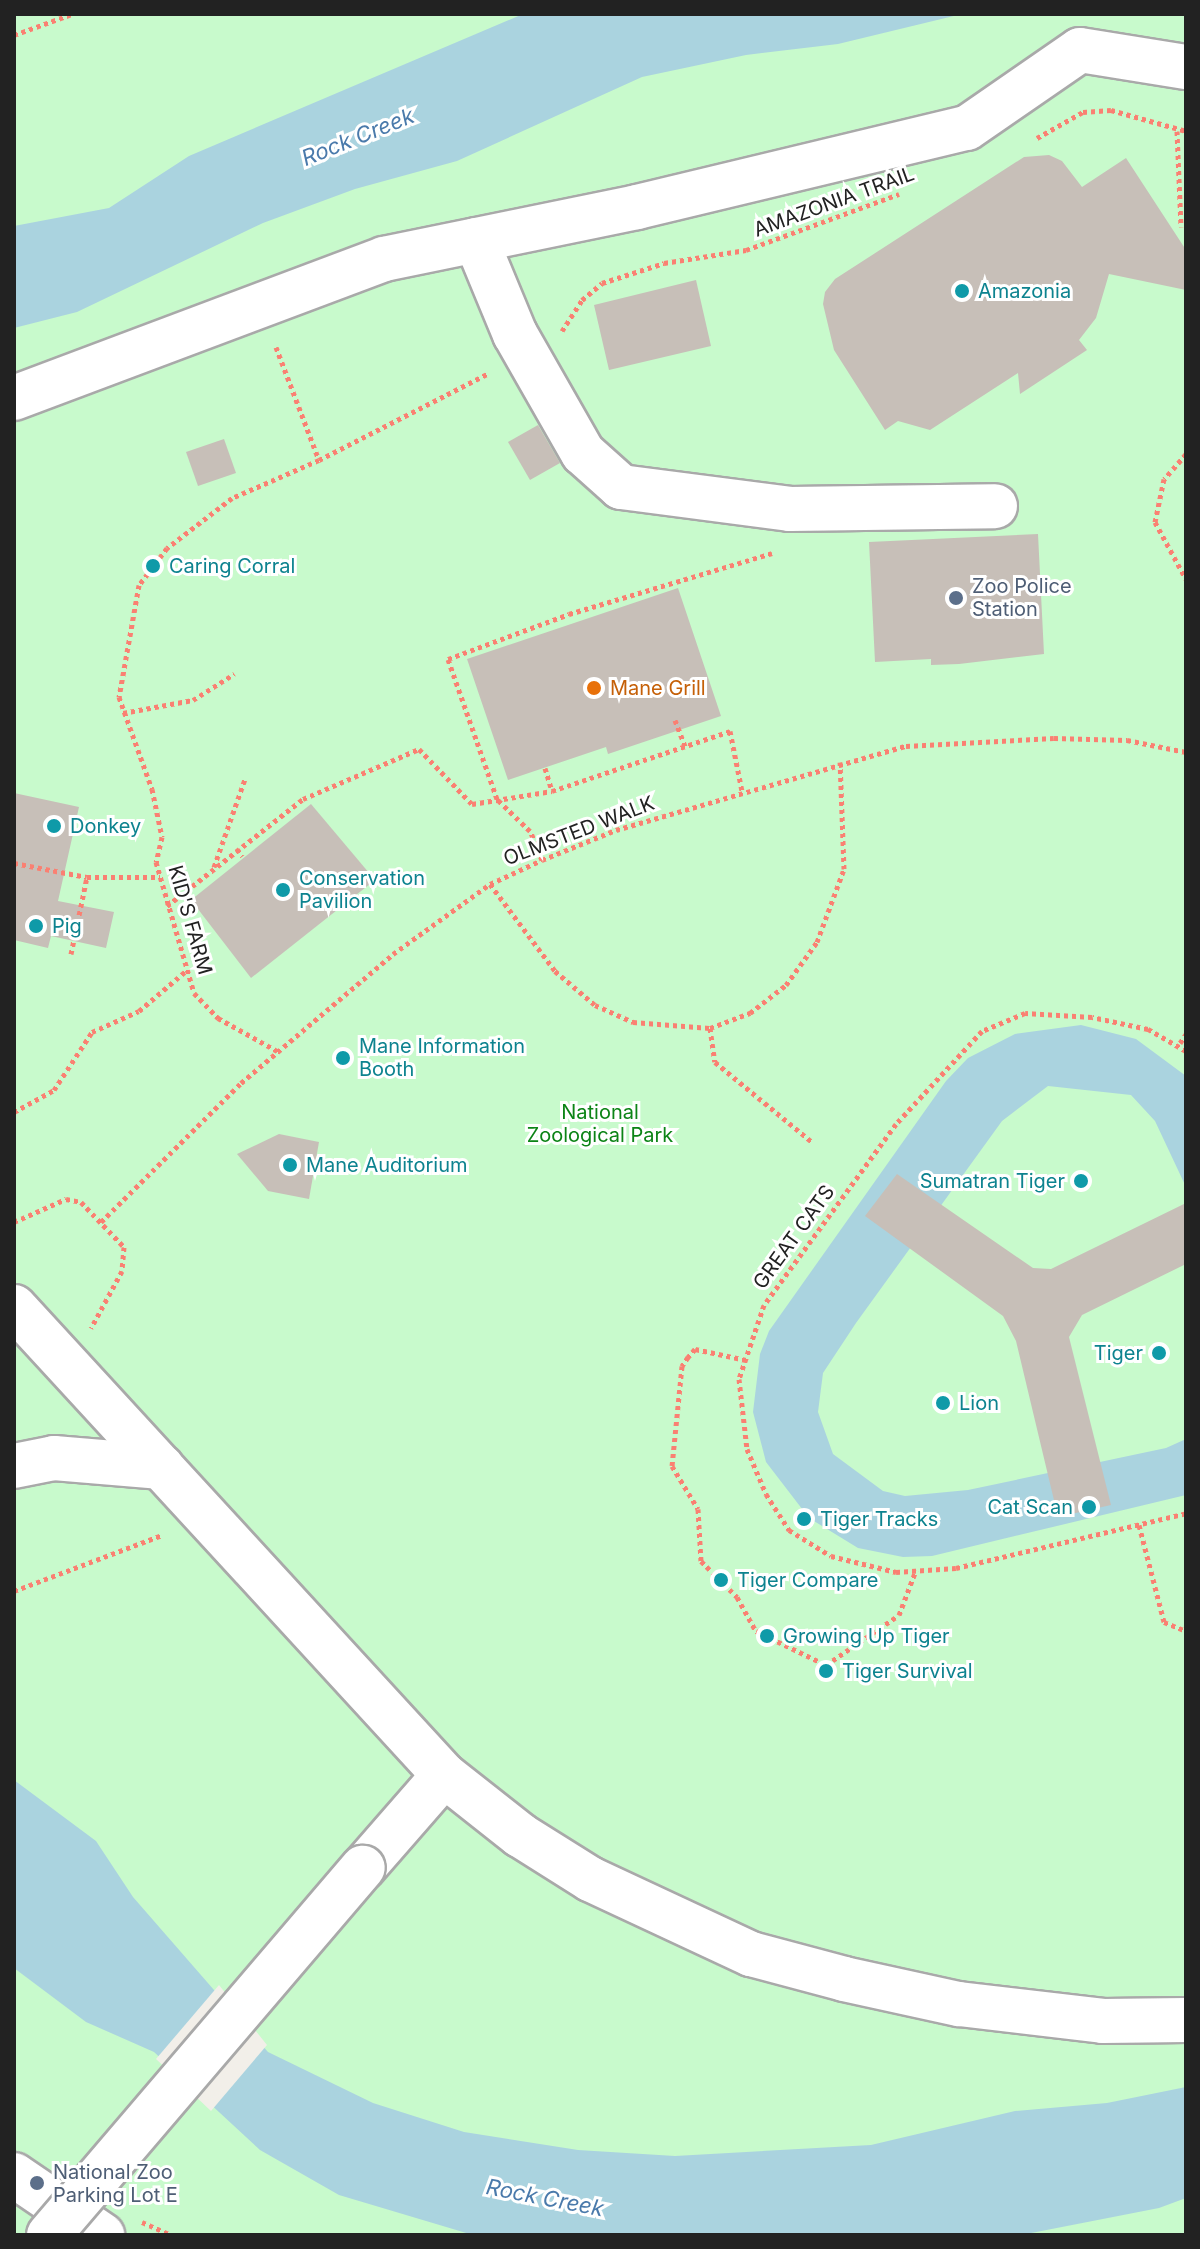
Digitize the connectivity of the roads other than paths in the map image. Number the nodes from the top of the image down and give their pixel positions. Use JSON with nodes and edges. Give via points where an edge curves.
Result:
{"nodes":[{"id":1,"x":1186,"y":67,"type":"edge"},
{"id":2,"x":476,"y":240,"type":"junction"},
{"id":3,"x":14,"y":398,"type":"edge"},
{"id":4,"x":995,"y":506,"type":"dead end"},
{"id":5,"x":18,"y":1327,"type":"edge"},
{"id":6,"x":14,"y":1466,"type":"edge"},
{"id":7,"x":162,"y":1467,"type":"junction"},
{"id":8,"x":444,"y":1775,"type":"junction"},
{"id":9,"x":1186,"y":2020,"type":"edge"},
{"id":10,"x":14,"y":2175,"type":"edge"},
{"id":11,"x":49,"y":2235,"type":"edge"},
{"id":12,"x":102,"y":2235,"type":"edge"}],
"edges":[{"from":1,"to":2,"type":"street","via":[[1080,50],[967,128]]},
{"from":2,"to":3,"type":"street","via":[[384,259]]},
{"from":2,"to":4,"type":"street","via":[[515,334],[583,453],[621,487],[790,509]]},
{"from":5,"to":7,"type":"street"},
{"from":6,"to":7,"type":"street","via":[[54,1458]]},
{"from":7,"to":8,"type":"street"},
{"from":8,"to":9,"type":"street","via":[[520,1835],[590,1879],[751,1954],[959,2004],[1103,2021]]},
{"from":8,"to":11,"type":"street","bridge":true},
{"from":10,"to":12,"type":"street"}]}
